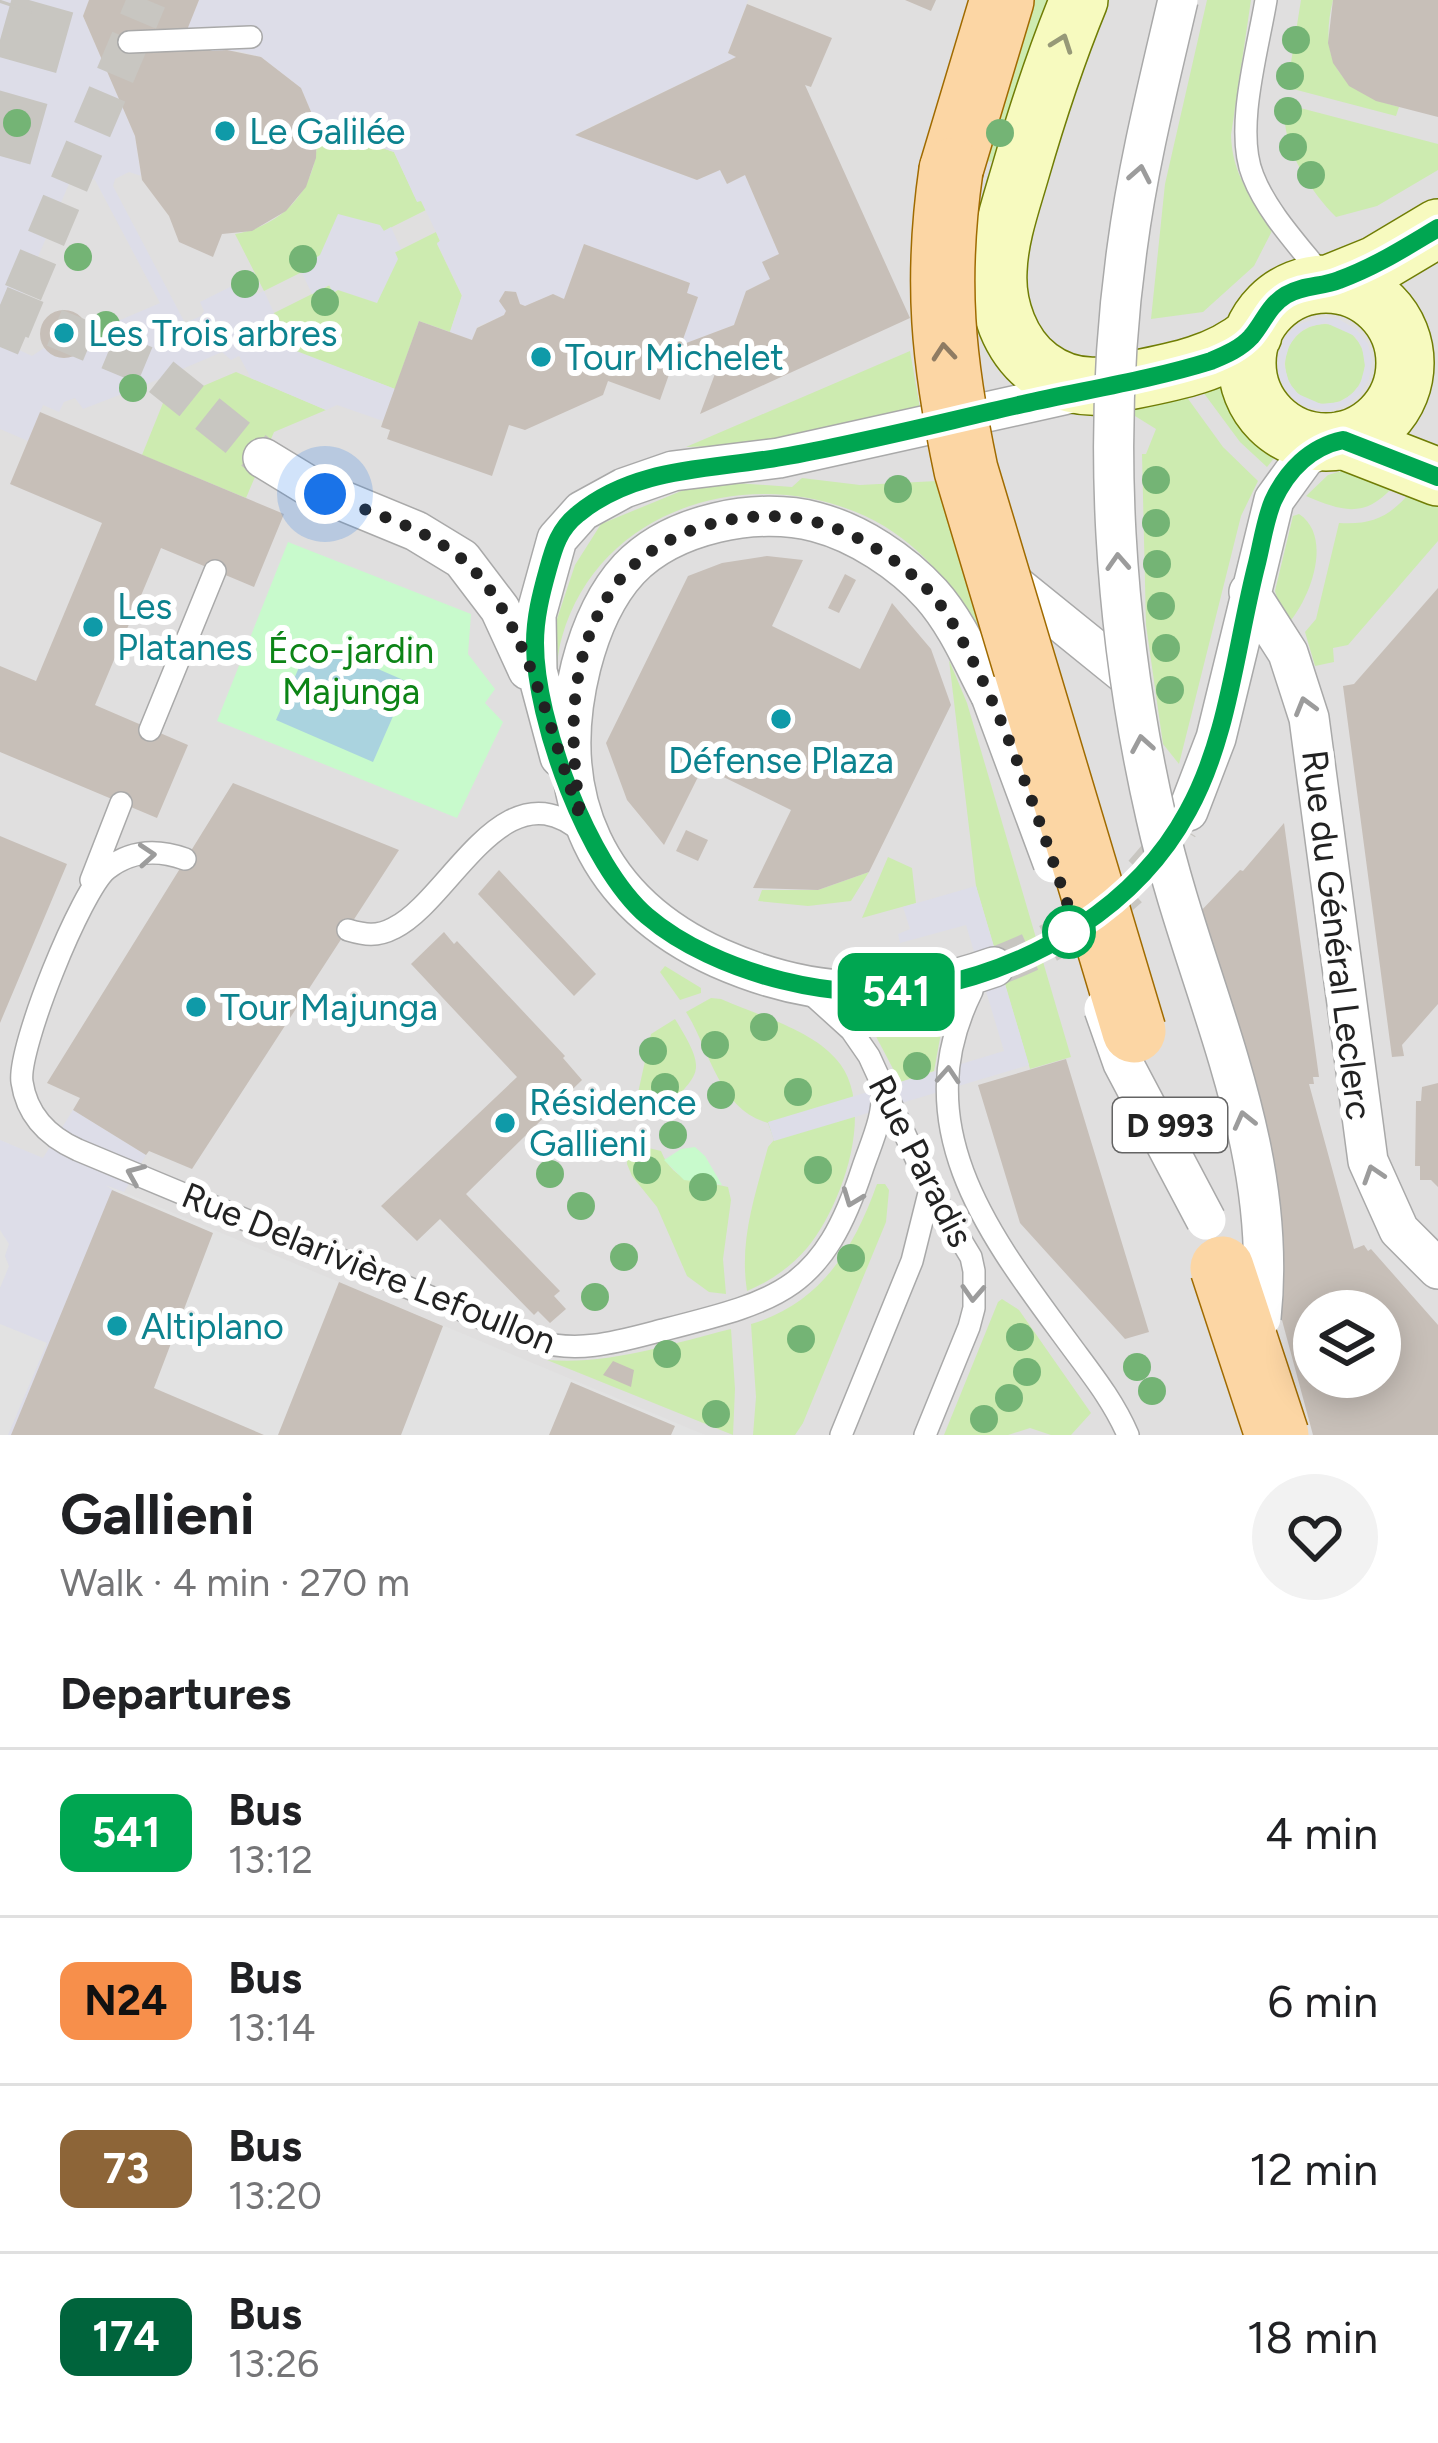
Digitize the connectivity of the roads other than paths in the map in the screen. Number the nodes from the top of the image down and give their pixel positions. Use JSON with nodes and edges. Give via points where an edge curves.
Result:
{"nodes":[{"id":1,"x":1002,"y":0,"type":"edge"},
{"id":2,"x":1078,"y":0,"type":"edge"},
{"id":3,"x":1178,"y":0,"type":"edge"},
{"id":4,"x":1266,"y":0,"type":"edge"},
{"id":5,"x":251,"y":37,"type":"dead end"},
{"id":6,"x":129,"y":42,"type":"dead end"},
{"id":7,"x":1438,"y":228,"type":"edge"},
{"id":8,"x":1329,"y":284,"type":"junction"},
{"id":9,"x":1438,"y":310,"type":"edge"},
{"id":10,"x":1253,"y":335,"type":"junction"},
{"id":11,"x":1404,"y":370,"type":"junction"},
{"id":12,"x":1099,"y":386,"type":"junction"},
{"id":13,"x":1339,"y":441,"type":"junction"},
{"id":14,"x":1438,"y":445,"type":"edge"},
{"id":15,"x":263,"y":458,"type":"tunnel mouth"},
{"id":16,"x":1438,"y":477,"type":"edge"},
{"id":17,"x":995,"y":569,"type":"junction"},
{"id":18,"x":215,"y":571,"type":"dead end"},
{"id":19,"x":1250,"y":592,"type":"junction"},
{"id":20,"x":1130,"y":678,"type":"junction"},
{"id":21,"x":547,"y":715,"type":"junction"},
{"id":22,"x":150,"y":730,"type":"dead end"},
{"id":23,"x":121,"y":803,"type":"dead end"},
{"id":24,"x":1188,"y":812,"type":"tunnel mouth"},
{"id":25,"x":588,"y":833,"type":"junction"},
{"id":26,"x":185,"y":860,"type":"dead end"},
{"id":27,"x":84,"y":898,"type":"junction"},
{"id":28,"x":348,"y":930,"type":"dead end"},
{"id":29,"x":983,"y":979,"type":"joint"},
{"id":30,"x":793,"y":982,"type":"junction"},
{"id":31,"x":882,"y":1086,"type":"junction"},
{"id":32,"x":930,"y":1189,"type":"junction"},
{"id":33,"x":1214,"y":1244,"type":"junction"},
{"id":34,"x":1438,"y":1269,"type":"edge"},
{"id":35,"x":841,"y":1435,"type":"edge"},
{"id":36,"x":925,"y":1435,"type":"edge"},
{"id":37,"x":1130,"y":1435,"type":"edge"},
{"id":38,"x":1238,"y":1435,"type":"edge"},
{"id":39,"x":1252,"y":1435,"type":"edge"},
{"id":40,"x":1277,"y":1435,"type":"edge"}],
"edges":[{"from":17,"to":1,"type":"main road","one_way":true,"bridge":true,"via":[[947,382],[940,308],[951,170]]},
{"from":12,"to":2,"type":"main road","one_way":true,"via":[[1060,379],[1030,360],[1006,323],[998,273],[1029,143]]},
{"from":20,"to":3,"type":"street","one_way":true,"bridge":true,"via":[[1116,515],[1120,311],[1140,171]]},
{"from":4,"to":8,"type":"lane","via":[[1246,133],[1249,165]]},
{"from":5,"to":6,"type":"lane"},
{"from":7,"to":8,"type":"main road"},
{"from":8,"to":10,"type":"main road","via":[[1280,298]]},
{"from":8,"to":11,"type":"main road","via":[[1360,292],[1386,311]]},
{"from":9,"to":11,"type":"main road"},
{"from":10,"to":12,"type":"main road","via":[[1211,361]]},
{"from":10,"to":13,"type":"main road","via":[[1247,364],[1265,413],[1300,437]]},
{"from":11,"to":13,"type":"main road","via":[[1383,418]]},
{"from":11,"to":14,"type":"main road"},
{"from":12,"to":21,"type":"street","via":[[778,458],[673,471],[596,502],[557,539],[538,606],[535,645]]},
{"from":13,"to":16,"type":"main road"},
{"from":13,"to":19,"type":"street","via":[[1305,457],[1281,486]]},
{"from":15,"to":21,"type":"street","via":[[462,559],[507,621]]},
{"from":17,"to":20,"type":"street"},
{"from":17,"to":33,"type":"main road","number":"D 993","bridge":true,"via":[[1134,1031]]},
{"from":18,"to":22,"type":"lane"},
{"from":19,"to":24,"type":"street","via":[[1216,738]]},
{"from":34,"to":19,"type":"street","name":"Rue du Général Leclerc","one_way":true,"via":[[1399,1230],[1368,1161],[1309,718],[1288,653]]},
{"from":38,"to":20,"type":"street","one_way":true,"bridge":true,"via":[[1261,1318],[1259,1183],[1157,822]]},
{"from":21,"to":25,"type":"street"},
{"from":23,"to":27,"type":"lane","name":"Rue Delarivière Lefoullon"},
{"from":25,"to":28,"type":"lane","via":[[556,817],[512,820],[399,926],[368,935]]},
{"from":25,"to":30,"type":"street","via":[[616,882],[674,936]]},
{"from":25,"to":33,"type":"street","bridge":true,"via":[[572,748],[574,700],[608,597],[647,552],[747,518],[816,522],[882,552],[932,595],[991,696],[1123,1063]]},
{"from":27,"to":26,"type":"lane","name":"Rue Delarivière Lefoullon","one_way":true,"via":[[128,856]]},
{"from":31,"to":27,"type":"lane","name":"Rue Delarivière Lefoullon","one_way":true,"via":[[846,1215],[796,1283],[732,1313],[612,1344],[548,1345],[50,1134],[26,1096],[23,1054]]},
{"from":29,"to":30,"type":"street","via":[[902,992]]},
{"from":37,"to":29,"type":"lane","name":"Rue Paradis","one_way":true,"via":[[1008,1260],[961,1170],[946,1102],[948,1063],[960,1015]]},
{"from":30,"to":31,"type":"lane","name":"Rue Paradis","via":[[850,1030]]},
{"from":31,"to":32,"type":"lane","name":"Rue Paradis"},
{"from":32,"to":35,"type":"lane","via":[[912,1261]]},
{"from":32,"to":36,"type":"lane","name":"Rue Paradis","one_way":true,"via":[[971,1257],[976,1289]]},
{"from":33,"to":39,"type":"main road","bridge":true},
{"from":33,"to":40,"type":"main road","number":"D 993","bridge":true}]}
